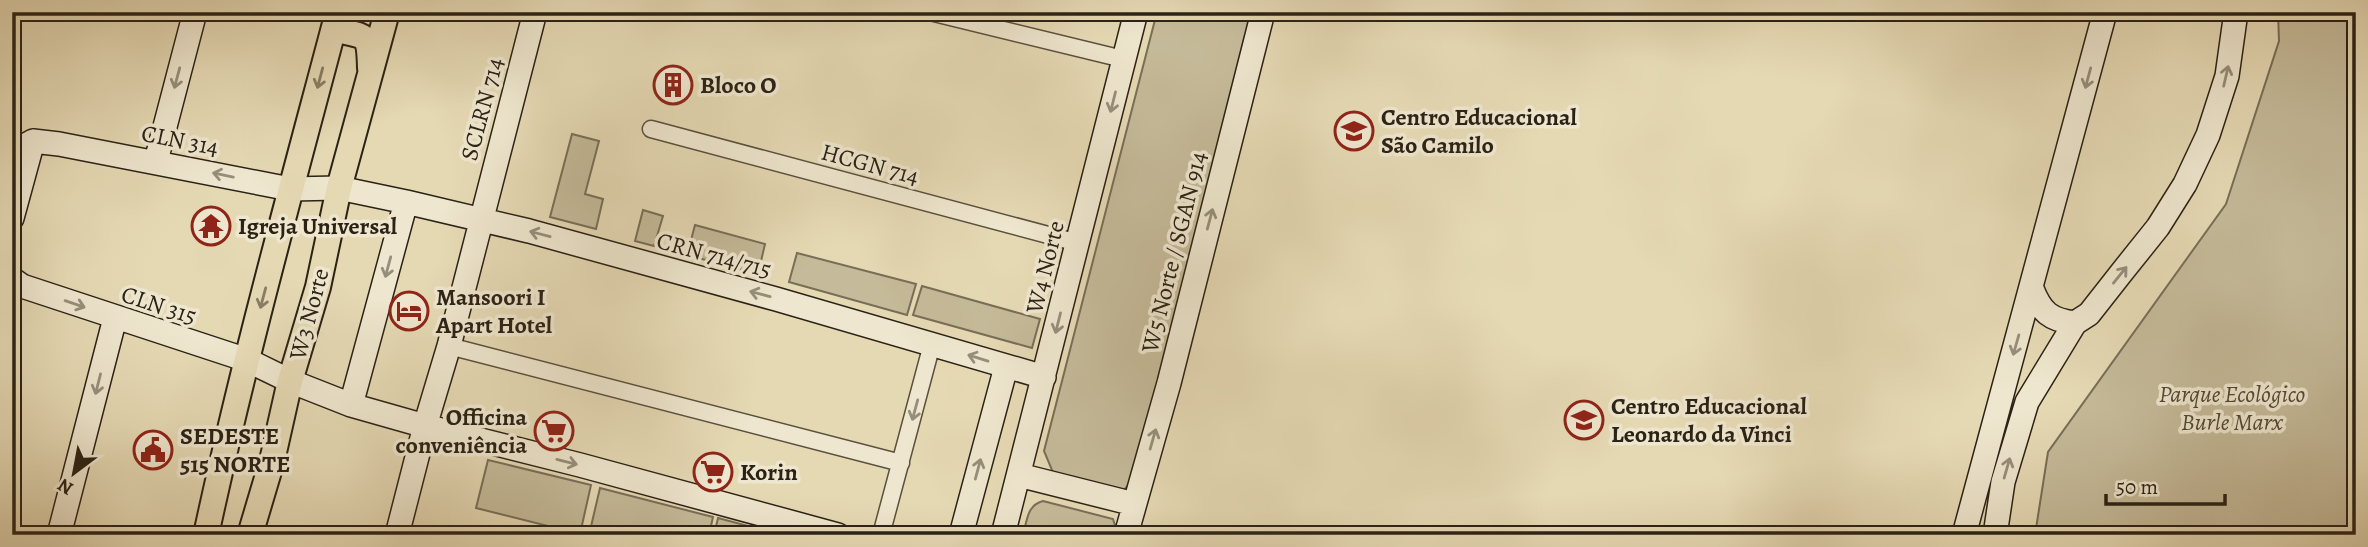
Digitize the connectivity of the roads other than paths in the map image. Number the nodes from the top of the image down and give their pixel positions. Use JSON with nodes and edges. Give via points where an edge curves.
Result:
{"nodes":[{"id":1,"x":195,"y":12,"type":"edge"},
{"id":2,"x":535,"y":12,"type":"edge"},
{"id":3,"x":930,"y":12,"type":"edge"},
{"id":4,"x":1136,"y":12,"type":"edge"},
{"id":5,"x":1263,"y":12,"type":"edge"},
{"id":6,"x":2105,"y":12,"type":"edge"},
{"id":7,"x":2236,"y":12,"type":"edge"},
{"id":8,"x":380,"y":14,"type":"edge"},
{"id":9,"x":336,"y":21,"type":"edge"},
{"id":10,"x":1123,"y":60,"type":"junction"},
{"id":11,"x":370,"y":79,"type":"junction"},
{"id":12,"x":650,"y":129,"type":"dead end"},
{"id":13,"x":33,"y":141,"type":"junction"},
{"id":14,"x":12,"y":153,"type":"edge"},
{"id":15,"x":156,"y":161,"type":"junction"},
{"id":16,"x":340,"y":188,"type":"junction"},
{"id":17,"x":290,"y":189,"type":"junction"},
{"id":18,"x":406,"y":202,"type":"junction"},
{"id":19,"x":12,"y":218,"type":"edge"},
{"id":20,"x":480,"y":220,"type":"junction"},
{"id":21,"x":1078,"y":243,"type":"junction"},
{"id":22,"x":12,"y":279,"type":"edge"},
{"id":23,"x":2032,"y":289,"type":"junction"},
{"id":24,"x":115,"y":318,"type":"junction"},
{"id":25,"x":2075,"y":323,"type":"junction"},
{"id":26,"x":932,"y":344,"type":"junction"},
{"id":27,"x":449,"y":346,"type":"junction"},
{"id":28,"x":247,"y":360,"type":"junction"},
{"id":29,"x":1006,"y":367,"type":"junction"},
{"id":30,"x":1044,"y":377,"type":"junction"},
{"id":31,"x":290,"y":381,"type":"junction"},
{"id":32,"x":351,"y":405,"type":"junction"},
{"id":33,"x":425,"y":426,"type":"junction"},
{"id":34,"x":225,"y":445,"type":"junction"},
{"id":35,"x":901,"y":463,"type":"junction"},
{"id":36,"x":1019,"y":475,"type":"junction"},
{"id":37,"x":1134,"y":505,"type":"junction"},
{"id":38,"x":251,"y":533,"type":"edge"},
{"id":39,"x":59,"y":535,"type":"edge"},
{"id":40,"x":206,"y":535,"type":"edge"},
{"id":41,"x":397,"y":535,"type":"edge"},
{"id":42,"x":838,"y":535,"type":"edge"},
{"id":43,"x":881,"y":535,"type":"edge"},
{"id":44,"x":961,"y":535,"type":"edge"},
{"id":45,"x":1003,"y":535,"type":"edge"},
{"id":46,"x":1126,"y":535,"type":"edge"},
{"id":47,"x":1964,"y":535,"type":"edge"},
{"id":48,"x":1995,"y":535,"type":"edge"}],
"edges":[{"from":1,"to":15,"type":"street","one_way":true},
{"from":2,"to":20,"type":"street","name":"SCLRN 714"},
{"from":3,"to":10,"type":"street"},
{"from":4,"to":10,"type":"street","name":"W4 Norte"},
{"from":37,"to":5,"type":"street","name":"W5 Norte / SGAN 914","one_way":true},
{"from":6,"to":23,"type":"street","one_way":true},
{"from":25,"to":7,"type":"street","one_way":true,"via":[[2088,314],[2158,227],[2185,184],[2208,135],[2227,76]]},
{"from":8,"to":11,"type":"main road","name":"W3 Norte"},
{"from":9,"to":11,"type":"main road","via":[[370,43]]},
{"from":9,"to":17,"type":"main road","name":"W3 Norte","one_way":true},
{"from":10,"to":21,"type":"street","name":"W4 Norte","one_way":true},
{"from":11,"to":16,"type":"main road","name":"W3 Norte"},
{"from":12,"to":21,"type":"street","name":"HCGN 714"},
{"from":13,"to":14,"type":"street"},
{"from":13,"to":15,"type":"street","name":"CLN 314"},
{"from":13,"to":19,"type":"street"},
{"from":17,"to":15,"type":"street","name":"CLN 314","one_way":true},
{"from":16,"to":17,"type":"street","name":"CLN 314"},
{"from":16,"to":18,"type":"street","name":"CRN 714/715"},
{"from":16,"to":31,"type":"main road","name":"W3 Norte"},
{"from":17,"to":28,"type":"main road","name":"W3 Norte","one_way":true},
{"from":18,"to":20,"type":"street","name":"CRN 714/715"},
{"from":18,"to":32,"type":"street","one_way":true},
{"from":26,"to":20,"type":"street","name":"CRN 714/715","one_way":true},
{"from":20,"to":27,"type":"street"},
{"from":21,"to":30,"type":"street","name":"W4 Norte","one_way":true},
{"from":22,"to":24,"type":"street","name":"CLN 315","one_way":true},
{"from":23,"to":25,"type":"street","via":[[2039,306],[2058,321]]},
{"from":23,"to":47,"type":"street","one_way":true},
{"from":24,"to":28,"type":"street","name":"CLN 315"},
{"from":24,"to":39,"type":"street","one_way":true},
{"from":48,"to":25,"type":"street","one_way":true,"via":[[2003,482],[2027,402]]},
{"from":29,"to":26,"type":"street","name":"CRN 714/715","one_way":true},
{"from":26,"to":35,"type":"street","one_way":true},
{"from":27,"to":33,"type":"street"},
{"from":27,"to":35,"type":"street"},
{"from":28,"to":31,"type":"street","name":"CLN 315"},
{"from":28,"to":34,"type":"main road","name":"W3 Norte"},
{"from":29,"to":30,"type":"street","name":"CRN 714/715"},
{"from":44,"to":29,"type":"street","one_way":true},
{"from":30,"to":36,"type":"street","name":"W4 Norte"},
{"from":31,"to":32,"type":"street"},
{"from":31,"to":38,"type":"main road","name":"W3 Norte"},
{"from":32,"to":33,"type":"street"},
{"from":33,"to":41,"type":"street"},
{"from":33,"to":42,"type":"street","one_way":true},
{"from":34,"to":38,"type":"main road","via":[[221,514],[225,523]]},
{"from":34,"to":40,"type":"main road","name":"W3 Norte"},
{"from":35,"to":43,"type":"street"},
{"from":36,"to":37,"type":"street"},
{"from":36,"to":45,"type":"street","name":"W4 Norte"},
{"from":37,"to":46,"type":"street","name":"W5 Norte / SGAN 914"}]}
